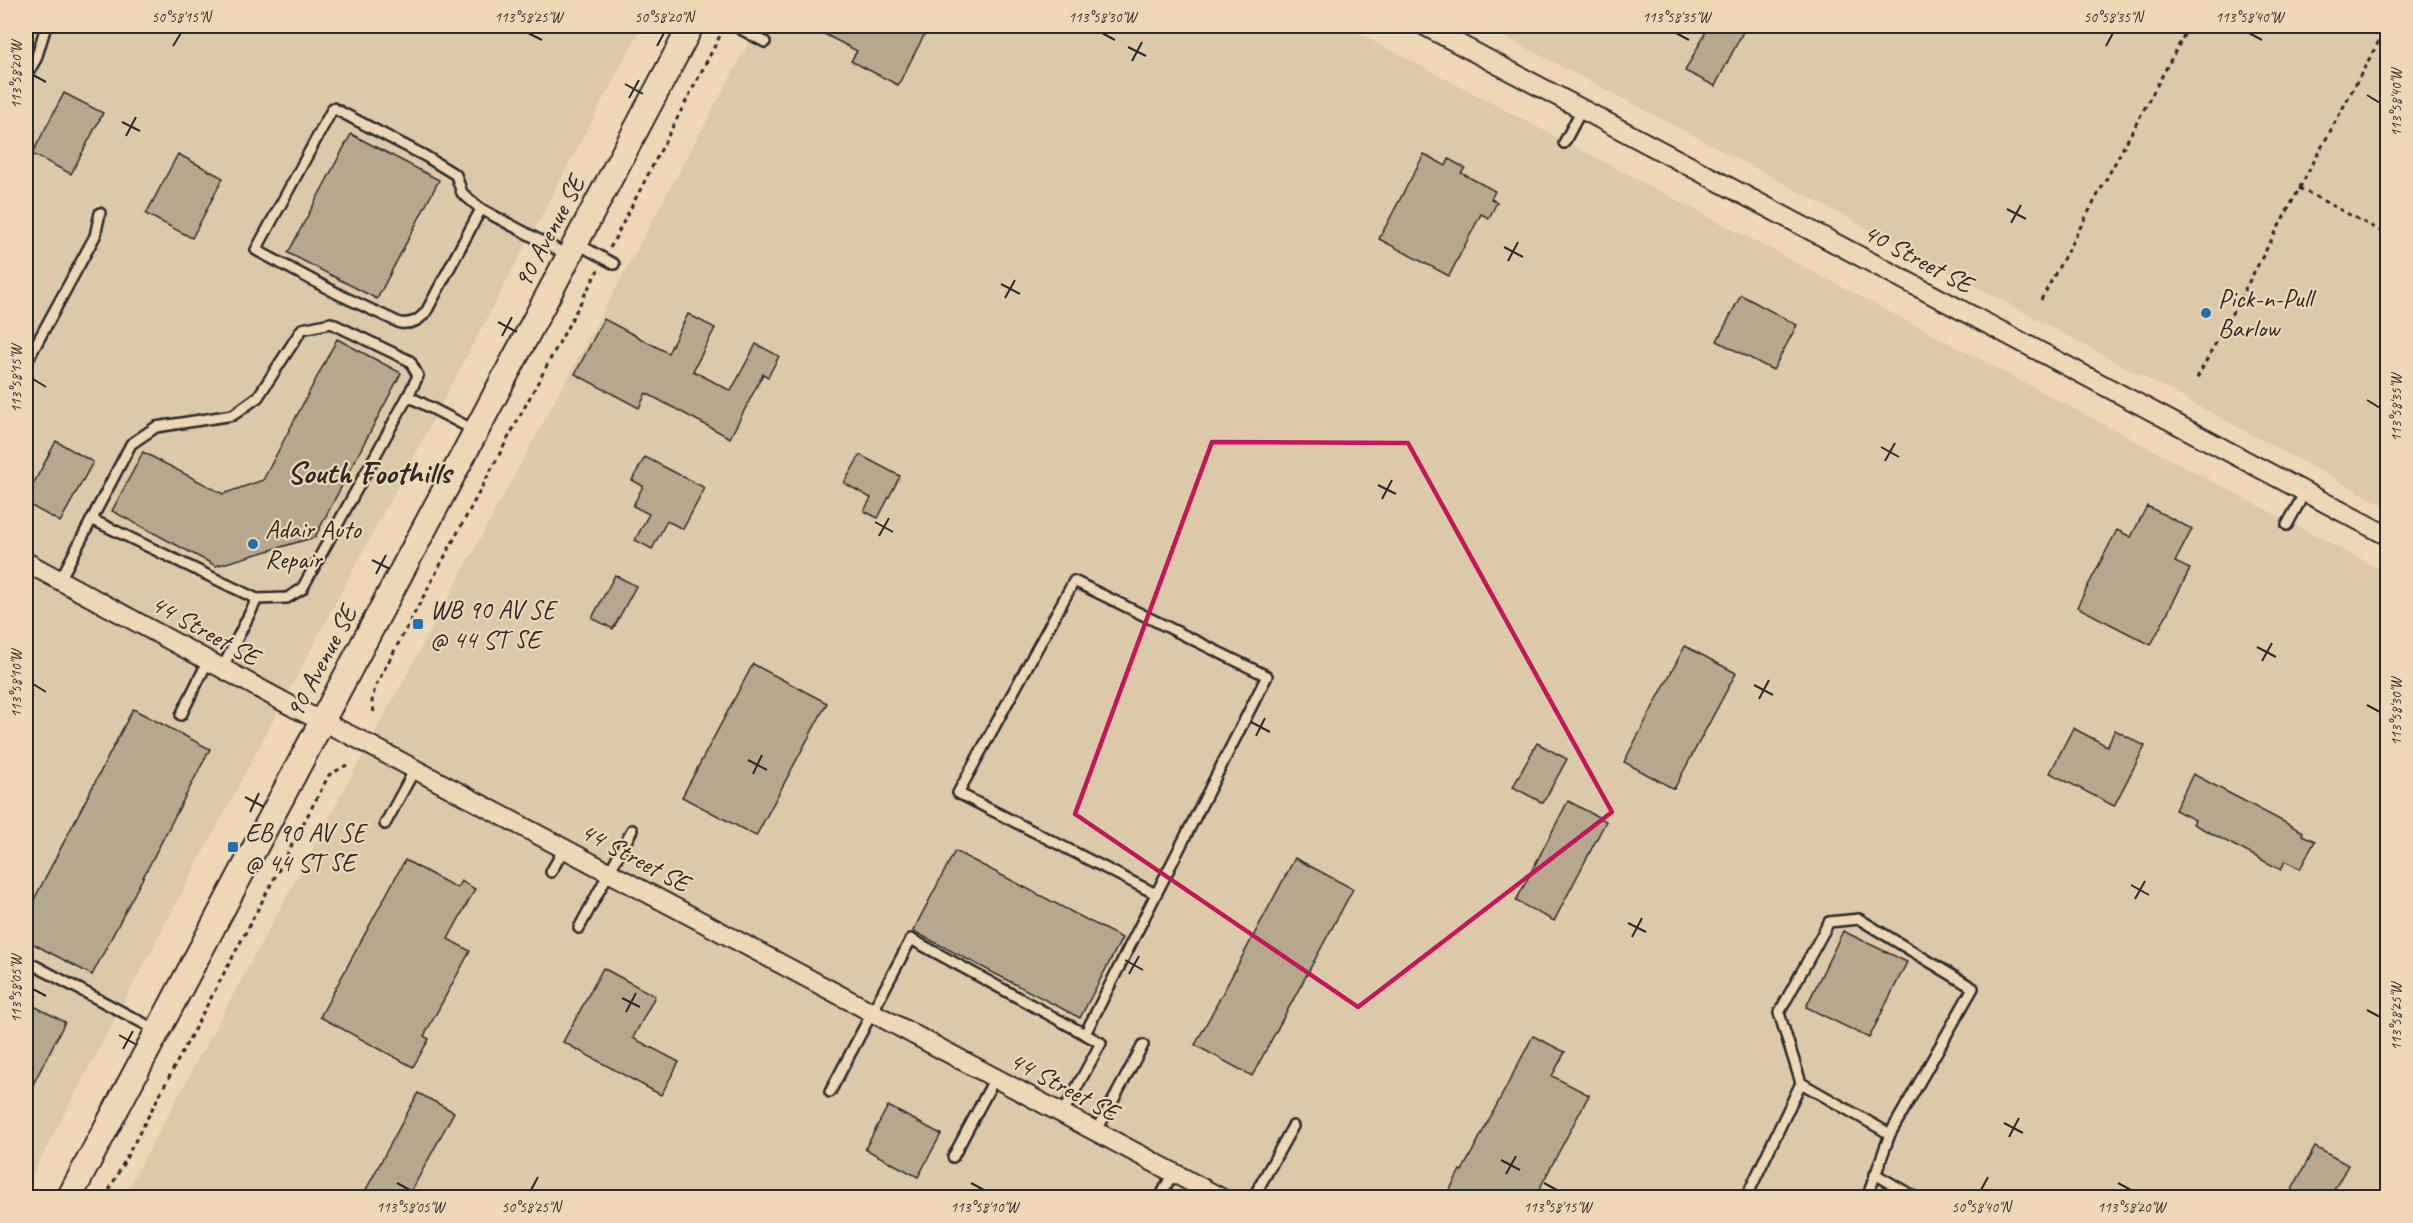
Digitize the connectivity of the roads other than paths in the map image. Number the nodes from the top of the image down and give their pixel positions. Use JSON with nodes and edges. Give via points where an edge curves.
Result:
{"nodes":[{"id":1,"x":45,"y":26,"type":"edge"},
{"id":2,"x":691,"y":26,"type":"edge"},
{"id":3,"x":735,"y":26,"type":"edge"},
{"id":4,"x":1425,"y":26,"type":"edge"},
{"id":5,"x":765,"y":42,"type":"dead end"},
{"id":6,"x":26,"y":76,"type":"edge"},
{"id":7,"x":1582,"y":109,"type":"junction"},
{"id":8,"x":1564,"y":143,"type":"dead end"},
{"id":9,"x":481,"y":209,"type":"junction"},
{"id":10,"x":100,"y":213,"type":"dead end"},
{"id":11,"x":572,"y":249,"type":"junction"},
{"id":12,"x":615,"y":264,"type":"dead end"},
{"id":13,"x":26,"y":363,"type":"edge"},
{"id":14,"x":408,"y":396,"type":"junction"},
{"id":15,"x":476,"y":431,"type":"junction"},
{"id":16,"x":2305,"y":492,"type":"junction"},
{"id":17,"x":93,"y":520,"type":"junction"},
{"id":18,"x":2287,"y":525,"type":"dead end"},
{"id":19,"x":2388,"y":536,"type":"edge"},
{"id":20,"x":26,"y":561,"type":"edge"},
{"id":21,"x":60,"y":580,"type":"junction"},
{"id":22,"x":257,"y":599,"type":"junction"},
{"id":23,"x":215,"y":665,"type":"junction"},
{"id":24,"x":181,"y":715,"type":"dead end"},
{"id":25,"x":322,"y":721,"type":"junction"},
{"id":26,"x":415,"y":770,"type":"junction"},
{"id":27,"x":385,"y":824,"type":"dead end"},
{"id":28,"x":632,"y":830,"type":"dead end"},
{"id":29,"x":564,"y":849,"type":"junction"},
{"id":30,"x":551,"y":872,"type":"dead end"},
{"id":31,"x":609,"y":873,"type":"junction"},
{"id":32,"x":1156,"y":894,"type":"junction"},
{"id":33,"x":579,"y":928,"type":"dead end"},
{"id":34,"x":26,"y":961,"type":"edge"},
{"id":35,"x":873,"y":1013,"type":"junction"},
{"id":36,"x":158,"y":1031,"type":"junction"},
{"id":37,"x":1085,"y":1034,"type":"junction"},
{"id":38,"x":1143,"y":1045,"type":"dead end"},
{"id":39,"x":995,"y":1078,"type":"junction"},
{"id":40,"x":1801,"y":1083,"type":"junction"},
{"id":41,"x":830,"y":1092,"type":"dead end"},
{"id":42,"x":1062,"y":1114,"type":"junction"},
{"id":43,"x":1293,"y":1125,"type":"dead end"},
{"id":44,"x":1096,"y":1132,"type":"junction"},
{"id":45,"x":1890,"y":1134,"type":"junction"},
{"id":46,"x":953,"y":1157,"type":"dead end"},
{"id":47,"x":1173,"y":1172,"type":"junction"},
{"id":48,"x":1875,"y":1174,"type":"junction"},
{"id":49,"x":26,"y":1194,"type":"edge"},
{"id":50,"x":32,"y":1197,"type":"edge"},
{"id":51,"x":69,"y":1197,"type":"edge"},
{"id":52,"x":1160,"y":1197,"type":"edge"},
{"id":53,"x":1221,"y":1197,"type":"edge"},
{"id":54,"x":1253,"y":1197,"type":"edge"},
{"id":55,"x":1746,"y":1197,"type":"edge"},
{"id":56,"x":1867,"y":1197,"type":"edge"},
{"id":57,"x":1916,"y":1197,"type":"edge"}],
"edges":[{"from":1,"to":6,"type":"lane","via":[[36,59]]},
{"from":2,"to":11,"type":"street","name":"90 Avenue SE"},
{"from":3,"to":5,"type":"lane"},
{"from":4,"to":7,"type":"street","name":"40 Street SE"},
{"from":7,"to":8,"type":"lane"},
{"from":7,"to":16,"type":"street","name":"40 Street SE"},
{"from":9,"to":9,"type":"lane","via":[[462,193],[456,175],[333,108],[256,250],[342,296],[409,324],[426,312]]},
{"from":9,"to":11,"type":"lane"},
{"from":10,"to":13,"type":"lane","via":[[95,236]]},
{"from":11,"to":12,"type":"lane"},
{"from":11,"to":15,"type":"street","name":"90 Avenue SE"},
{"from":14,"to":15,"type":"lane"},
{"from":14,"to":17,"type":"lane","via":[[418,376],[410,361],[331,323],[302,329],[258,397],[233,415],[156,427],[131,444]]},
{"from":14,"to":22,"type":"lane","via":[[302,589],[287,598]]},
{"from":15,"to":25,"type":"street","name":"90 Avenue SE"},
{"from":16,"to":18,"type":"lane"},
{"from":16,"to":19,"type":"street","name":"40 Street SE"},
{"from":17,"to":21,"type":"lane"},
{"from":17,"to":22,"type":"lane"},
{"from":20,"to":21,"type":"street","name":"44 Street SE"},
{"from":21,"to":23,"type":"street","name":"44 Street SE"},
{"from":22,"to":23,"type":"lane"},
{"from":23,"to":24,"type":"lane"},
{"from":23,"to":25,"type":"street","name":"44 Street SE"},
{"from":25,"to":26,"type":"street","name":"44 Street SE"},
{"from":25,"to":36,"type":"street","name":"90 Avenue SE"},
{"from":26,"to":27,"type":"lane"},
{"from":26,"to":29,"type":"street","name":"44 Street SE"},
{"from":28,"to":31,"type":"lane"},
{"from":29,"to":30,"type":"lane"},
{"from":29,"to":31,"type":"street","name":"44 Street SE"},
{"from":31,"to":33,"type":"lane"},
{"from":31,"to":35,"type":"street","name":"44 Street SE"},
{"from":32,"to":32,"type":"lane","via":[[1267,676],[1074,580],[958,793]]},
{"from":32,"to":37,"type":"lane"},
{"from":34,"to":36,"type":"lane"},
{"from":35,"to":37,"type":"lane","via":[[911,939]]},
{"from":35,"to":39,"type":"street","name":"44 Street SE"},
{"from":35,"to":41,"type":"lane"},
{"from":36,"to":51,"type":"street","name":"90 Avenue SE"},
{"from":37,"to":42,"type":"lane","via":[[1101,1043]]},
{"from":38,"to":44,"type":"lane"},
{"from":39,"to":42,"type":"street","name":"44 Street SE"},
{"from":39,"to":46,"type":"lane"},
{"from":40,"to":45,"type":"lane"},
{"from":40,"to":45,"type":"lane","via":[[1779,1013],[1829,922],[1858,919],[1973,988]]},
{"from":40,"to":55,"type":"lane"},
{"from":42,"to":44,"type":"street","name":"44 Street SE"},
{"from":43,"to":54,"type":"lane"},
{"from":44,"to":47,"type":"street","name":"44 Street SE"},
{"from":45,"to":48,"type":"lane"},
{"from":47,"to":52,"type":"lane"},
{"from":47,"to":53,"type":"street","name":"44 Street SE"},
{"from":48,"to":56,"type":"lane"},
{"from":48,"to":57,"type":"lane"},
{"from":49,"to":50,"type":"lane"}]}
